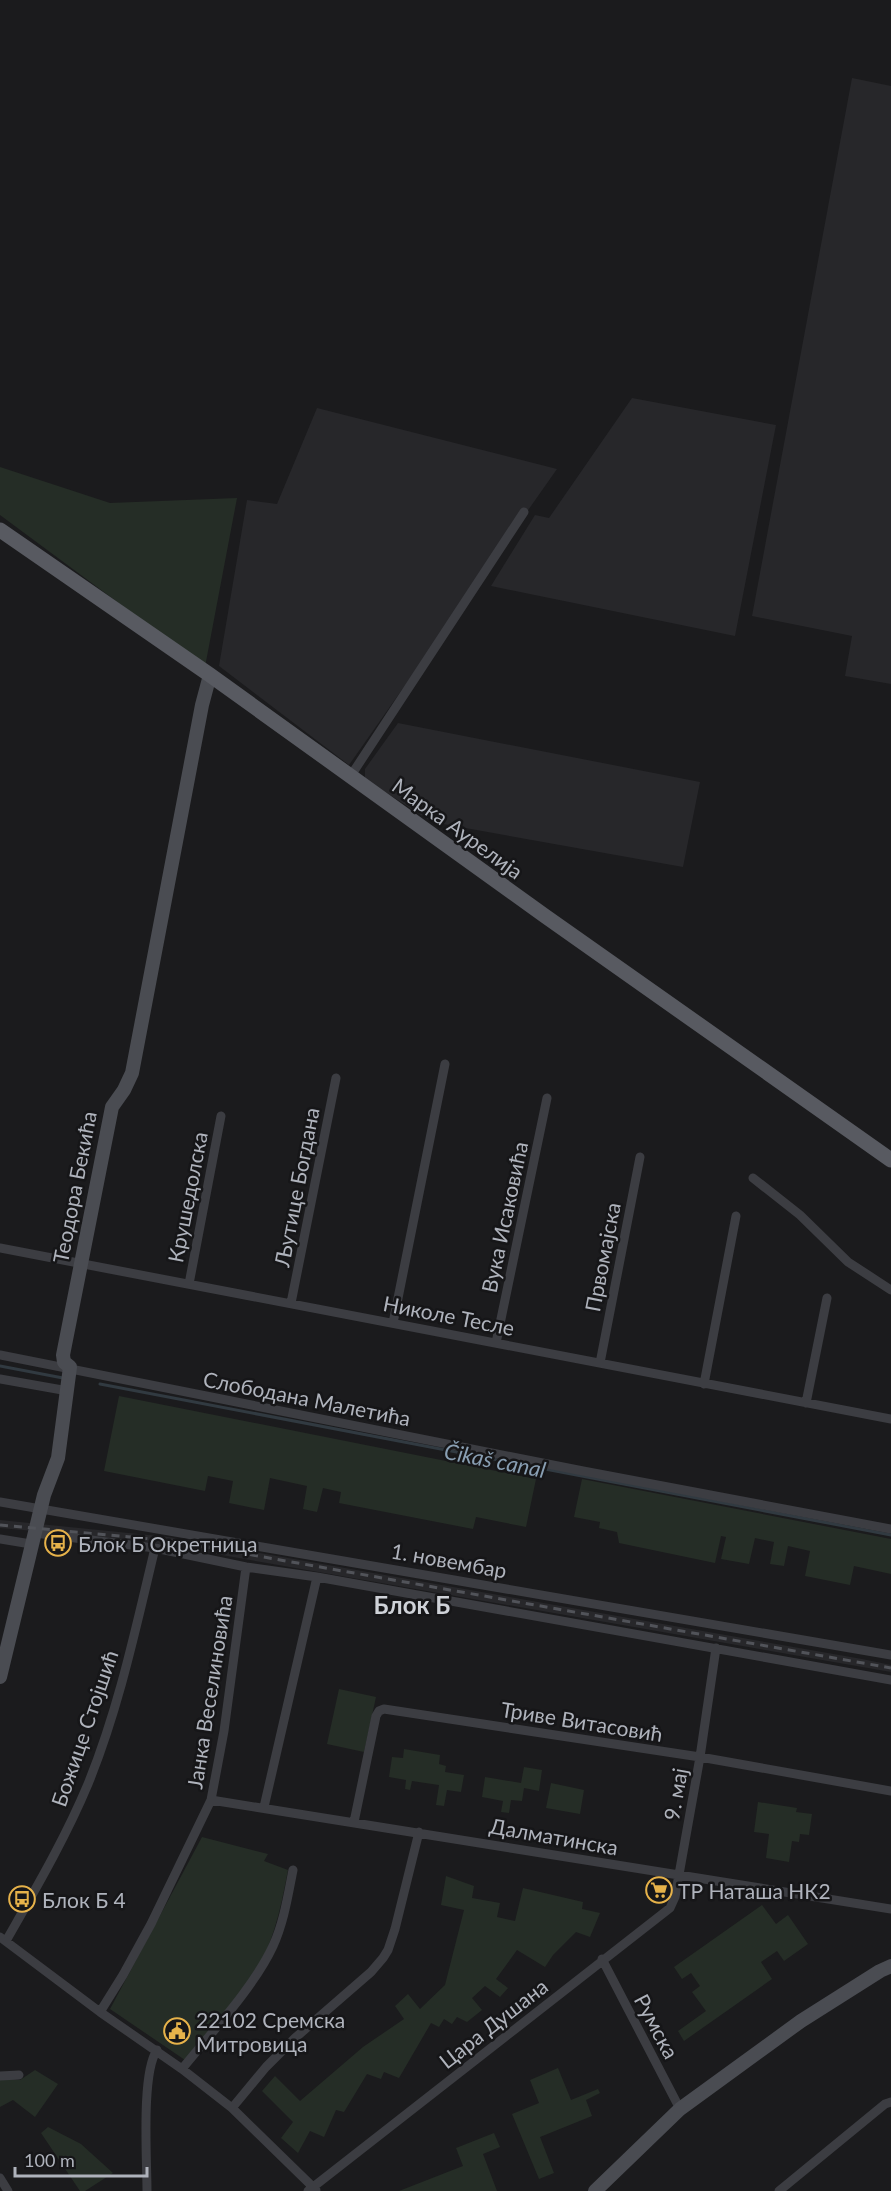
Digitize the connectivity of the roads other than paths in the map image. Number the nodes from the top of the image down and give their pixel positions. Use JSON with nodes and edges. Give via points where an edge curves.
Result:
{"nodes":[{"id":1,"x":524,"y":512,"type":"dead end"},
{"id":2,"x":0,"y":530,"type":"edge"},
{"id":3,"x":210,"y":675,"type":"junction"},
{"id":4,"x":351,"y":777,"type":"junction"},
{"id":5,"x":445,"y":1064,"type":"dead end"},
{"id":6,"x":336,"y":1078,"type":"dead end"},
{"id":7,"x":547,"y":1098,"type":"dead end"},
{"id":8,"x":221,"y":1116,"type":"dead end"},
{"id":9,"x":640,"y":1157,"type":"dead end"},
{"id":10,"x":891,"y":1160,"type":"edge"},
{"id":11,"x":753,"y":1178,"type":"dead end"},
{"id":12,"x":736,"y":1216,"type":"dead end"},
{"id":13,"x":0,"y":1248,"type":"edge"},
{"id":14,"x":80,"y":1262,"type":"junction"},
{"id":15,"x":189,"y":1284,"type":"junction"},
{"id":16,"x":891,"y":1290,"type":"edge"},
{"id":17,"x":827,"y":1298,"type":"dead end"},
{"id":18,"x":291,"y":1303,"type":"junction"},
{"id":19,"x":393,"y":1323,"type":"junction"},
{"id":20,"x":496,"y":1343,"type":"junction"},
{"id":21,"x":0,"y":1355,"type":"edge"},
{"id":22,"x":600,"y":1363,"type":"junction"},
{"id":23,"x":69,"y":1370,"type":"junction"},
{"id":24,"x":0,"y":1379,"type":"edge"},
{"id":25,"x":704,"y":1384,"type":"junction"},
{"id":26,"x":68,"y":1389,"type":"junction"},
{"id":27,"x":806,"y":1403,"type":"junction"},
{"id":28,"x":891,"y":1419,"type":"edge"},
{"id":29,"x":0,"y":1502,"type":"edge"},
{"id":30,"x":40,"y":1509,"type":"junction"},
{"id":31,"x":891,"y":1529,"type":"edge"},
{"id":32,"x":33,"y":1538,"type":"junction"},
{"id":33,"x":0,"y":1539,"type":"edge"},
{"id":34,"x":155,"y":1548,"type":"junction"},
{"id":35,"x":246,"y":1567,"type":"junction"},
{"id":36,"x":317,"y":1577,"type":"junction"},
{"id":37,"x":716,"y":1648,"type":"junction"},
{"id":38,"x":891,"y":1655,"type":"edge"},
{"id":39,"x":0,"y":1677,"type":"edge"},
{"id":40,"x":891,"y":1680,"type":"edge"},
{"id":41,"x":700,"y":1757,"type":"junction"},
{"id":42,"x":891,"y":1791,"type":"edge"},
{"id":43,"x":211,"y":1800,"type":"junction"},
{"id":44,"x":264,"y":1808,"type":"junction"},
{"id":45,"x":354,"y":1822,"type":"junction"},
{"id":46,"x":419,"y":1832,"type":"junction"},
{"id":47,"x":293,"y":1869,"type":"dead end"},
{"id":48,"x":678,"y":1875,"type":"junction"},
{"id":49,"x":891,"y":1909,"type":"edge"},
{"id":50,"x":3,"y":1939,"type":"edge"},
{"id":51,"x":602,"y":1959,"type":"junction"},
{"id":52,"x":891,"y":1966,"type":"edge"},
{"id":53,"x":100,"y":2012,"type":"junction"},
{"id":54,"x":157,"y":2050,"type":"junction"},
{"id":55,"x":182,"y":2069,"type":"junction"},
{"id":56,"x":19,"y":2075,"type":"dead end"},
{"id":57,"x":0,"y":2076,"type":"edge"},
{"id":58,"x":891,"y":2102,"type":"edge"},
{"id":59,"x":232,"y":2108,"type":"junction"},
{"id":60,"x":680,"y":2109,"type":"junction"},
{"id":61,"x":0,"y":2178,"type":"edge"},
{"id":62,"x":314,"y":2190,"type":"edge"},
{"id":63,"x":9,"y":2191,"type":"edge"},
{"id":64,"x":147,"y":2191,"type":"edge"},
{"id":65,"x":595,"y":2191,"type":"edge"},
{"id":66,"x":779,"y":2191,"type":"edge"}],
"edges":[{"from":1,"to":4,"type":"street"},
{"from":2,"to":3,"type":"main road","name":"Марка Аурелија"},
{"from":3,"to":4,"type":"main road","name":"Марка Аурелија"},
{"from":3,"to":14,"type":"street","name":"Теодора Бекића","via":[[132,1073],[111,1107]]},
{"from":4,"to":10,"type":"main road","name":"Марка Аурелија"},
{"from":5,"to":19,"type":"street"},
{"from":6,"to":18,"type":"street","name":"Љутице Богдана"},
{"from":7,"to":20,"type":"street","name":"Вука Исаковића"},
{"from":8,"to":15,"type":"street","name":"Крушедолска"},
{"from":9,"to":22,"type":"street","name":"Првомајска"},
{"from":11,"to":16,"type":"street","via":[[800,1215],[848,1262]]},
{"from":12,"to":25,"type":"street"},
{"from":13,"to":14,"type":"street","name":"Николе Тесле"},
{"from":14,"to":15,"type":"street","name":"Николе Тесле"},
{"from":14,"to":23,"type":"street","name":"Теодора Бекића","via":[[63,1355]]},
{"from":15,"to":18,"type":"street","name":"Николе Тесле"},
{"from":17,"to":27,"type":"street"},
{"from":18,"to":19,"type":"street","name":"Николе Тесле"},
{"from":19,"to":20,"type":"street","name":"Николе Тесле"},
{"from":20,"to":22,"type":"street","name":"Николе Тесле"},
{"from":21,"to":23,"type":"street","name":"Слободана Малетића"},
{"from":22,"to":25,"type":"street","name":"Николе Тесле"},
{"from":23,"to":26,"type":"street","name":"Теодора Бекића"},
{"from":23,"to":31,"type":"street","name":"Слободана Малетића"},
{"from":24,"to":26,"type":"street"},
{"from":25,"to":27,"type":"street","name":"Николе Тесле"},
{"from":26,"to":30,"type":"street","name":"Теодора Бекића","via":[[58,1458]]},
{"from":27,"to":28,"type":"street","name":"Николе Тесле"},
{"from":29,"to":30,"type":"street","name":"1. новембар"},
{"from":30,"to":32,"type":"street","name":"Теодора Бекића"},
{"from":30,"to":38,"type":"street","name":"1. новембар"},
{"from":32,"to":33,"type":"street","name":"1. новембар"},
{"from":32,"to":34,"type":"street","name":"1. новембар"},
{"from":32,"to":39,"type":"street","name":"Теодора Бекића"},
{"from":34,"to":35,"type":"street","name":"1. новембар"},
{"from":34,"to":50,"type":"street","name":"Божице Стојшић","via":[[131,1649],[90,1777],[63,1837]]},
{"from":35,"to":36,"type":"street","name":"1. новембар"},
{"from":35,"to":43,"type":"street","name":"Јанка Веселиновића"},
{"from":36,"to":37,"type":"street","name":"1. новембар"},
{"from":36,"to":44,"type":"street"},
{"from":37,"to":40,"type":"street","name":"1. новембар"},
{"from":37,"to":41,"type":"street","name":"9. мај"},
{"from":41,"to":42,"type":"street","name":"Триве Витасовић"},
{"from":41,"to":45,"type":"street","name":"Триве Витасовић","via":[[384,1709],[376,1716]]},
{"from":41,"to":48,"type":"street","name":"9. мај"},
{"from":43,"to":44,"type":"street","name":"Далматинска"},
{"from":43,"to":53,"type":"street","name":"Јанка Веселиновића","via":[[151,1924]]},
{"from":44,"to":45,"type":"street","name":"Далматинска"},
{"from":45,"to":46,"type":"street","name":"Далматинска"},
{"from":46,"to":48,"type":"street","name":"Далматинска"},
{"from":46,"to":59,"type":"street","via":[[395,1929],[383,1958],[295,2038]]},
{"from":47,"to":55,"type":"street","via":[[273,1947],[255,1977]]},
{"from":48,"to":49,"type":"street","name":"Далматинска"},
{"from":48,"to":51,"type":"street","name":"Цара Душана","via":[[670,1908]]},
{"from":50,"to":53,"type":"street"},
{"from":51,"to":60,"type":"street","name":"Румска"},
{"from":51,"to":62,"type":"street","name":"Цара Душана"},
{"from":52,"to":60,"type":"street","via":[[801,2022]]},
{"from":53,"to":54,"type":"street"},
{"from":54,"to":55,"type":"street"},
{"from":54,"to":64,"type":"street","via":[[151,2058],[147,2091]]},
{"from":55,"to":59,"type":"street"},
{"from":56,"to":57,"type":"street"},
{"from":58,"to":66,"type":"street"},
{"from":59,"to":62,"type":"street"},
{"from":60,"to":65,"type":"street"},
{"from":61,"to":63,"type":"street"}]}
